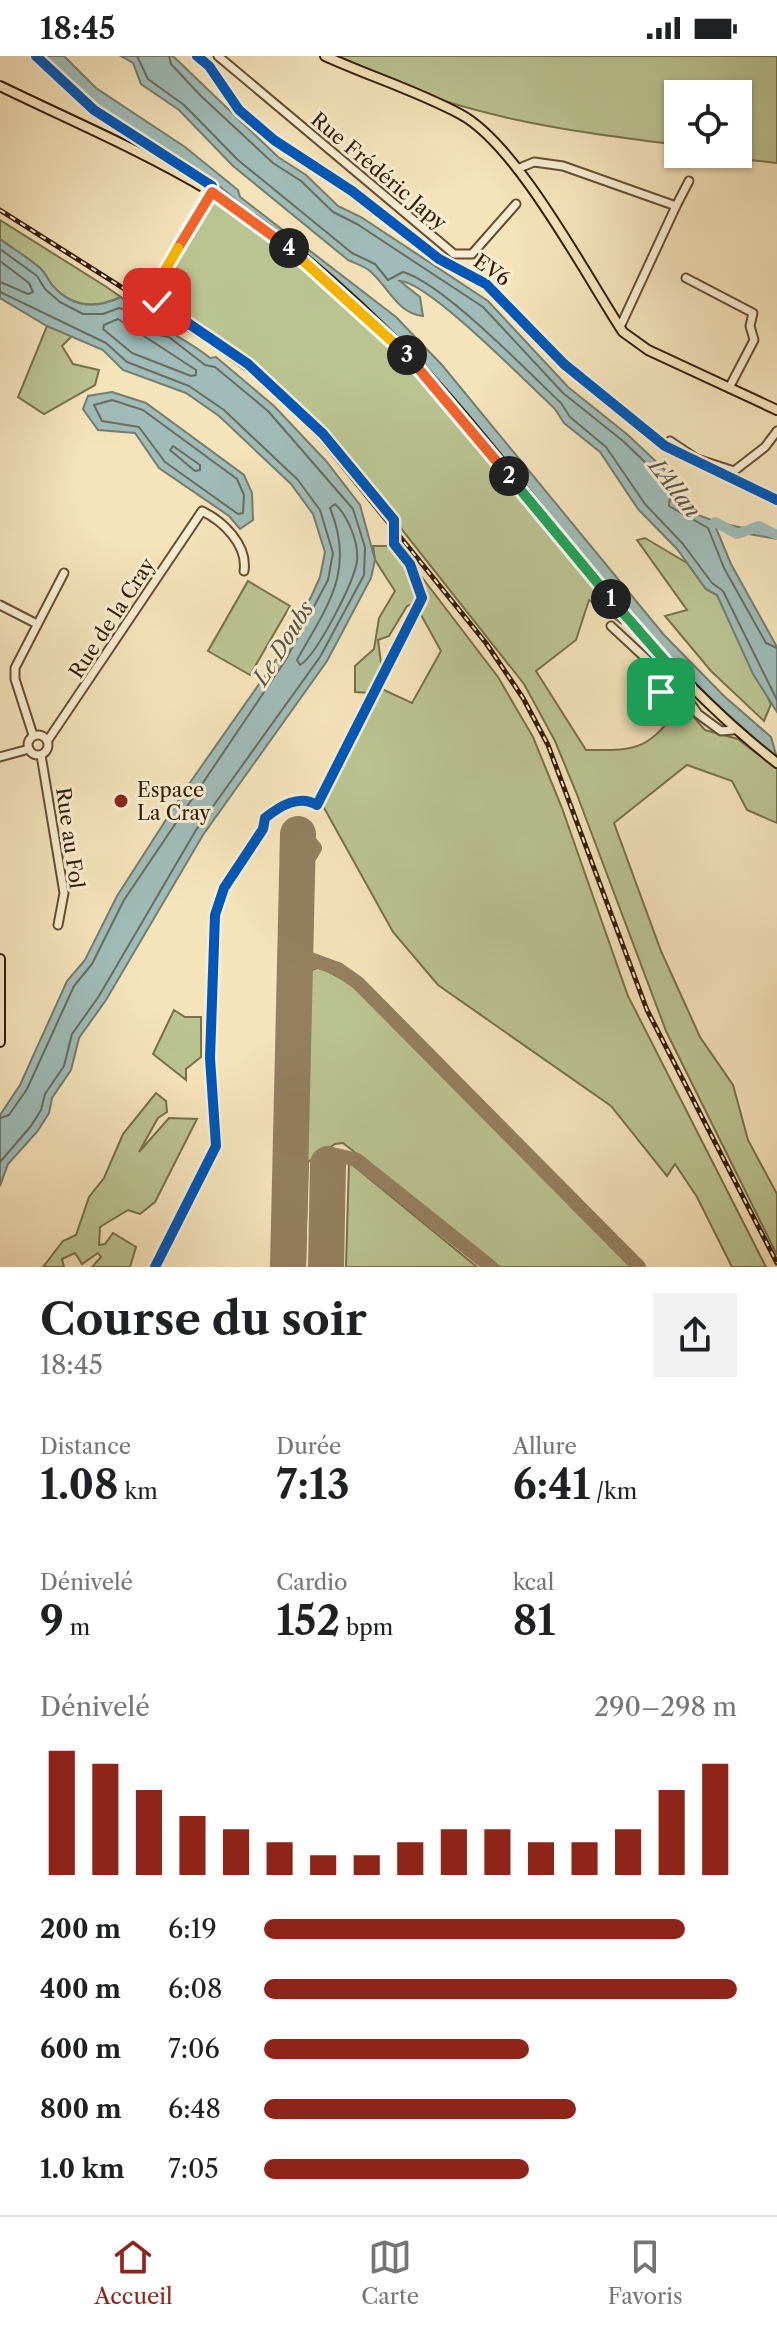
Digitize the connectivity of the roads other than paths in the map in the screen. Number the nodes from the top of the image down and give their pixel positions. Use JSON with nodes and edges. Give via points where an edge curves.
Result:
{"nodes":[{"id":1,"x":218,"y":56,"type":"edge"},
{"id":2,"x":325,"y":56,"type":"edge"},
{"id":3,"x":0,"y":86,"type":"edge"},
{"id":4,"x":517,"y":169,"type":"junction"},
{"id":5,"x":689,"y":181,"type":"dead end"},
{"id":6,"x":212,"y":192,"type":"junction"},
{"id":7,"x":516,"y":204,"type":"dead end"},
{"id":8,"x":676,"y":206,"type":"junction"},
{"id":9,"x":686,"y":278,"type":"dead end"},
{"id":10,"x":620,"y":327,"type":"junction"},
{"id":11,"x":729,"y":388,"type":"junction"},
{"id":12,"x":777,"y":410,"type":"edge"},
{"id":13,"x":777,"y":431,"type":"edge"},
{"id":14,"x":670,"y":441,"type":"dead end"},
{"id":15,"x":244,"y":571,"type":"dead end"},
{"id":16,"x":64,"y":573,"type":"dead end"},
{"id":17,"x":0,"y":605,"type":"edge"},
{"id":18,"x":415,"y":612,"type":"dead end"},
{"id":19,"x":37,"y":624,"type":"junction"},
{"id":20,"x":611,"y":626,"type":"dead end"},
{"id":21,"x":668,"y":681,"type":"junction"},
{"id":22,"x":686,"y":691,"type":"junction"},
{"id":23,"x":665,"y":704,"type":"dead end"},
{"id":24,"x":33,"y":735,"type":"junction"},
{"id":25,"x":48,"y":740,"type":"junction"},
{"id":26,"x":29,"y":749,"type":"junction"},
{"id":27,"x":41,"y":755,"type":"junction"},
{"id":28,"x":0,"y":757,"type":"edge"},
{"id":29,"x":777,"y":763,"type":"edge"},
{"id":30,"x":58,"y":925,"type":"dead end"},
{"id":31,"x":0,"y":959,"type":"edge"},
{"id":32,"x":0,"y":988,"type":"edge"},
{"id":33,"x":1,"y":1014,"type":"edge"},
{"id":34,"x":0,"y":1042,"type":"edge"}],
"edges":[{"from":1,"to":7,"type":"street","name":"Rue Frédéric Japy","via":[[460,257],[472,254]]},
{"from":2,"to":4,"type":"main road","via":[[461,114],[487,133]]},
{"from":3,"to":6,"type":"main road"},
{"from":4,"to":8,"type":"street","via":[[534,162],[563,166]]},
{"from":4,"to":10,"type":"main road"},
{"from":5,"to":8,"type":"street"},
{"from":6,"to":18,"type":"street","via":[[160,279],[157,302],[248,364],[337,450],[394,520],[394,544],[410,564],[422,598]]},
{"from":6,"to":22,"type":"main road","via":[[280,241],[415,362]]},
{"from":8,"to":10,"type":"street"},
{"from":9,"to":11,"type":"street","via":[[753,313],[754,340]]},
{"from":10,"to":11,"type":"main road","via":[[648,350]]},
{"from":11,"to":12,"type":"main road"},
{"from":13,"to":14,"type":"street","via":[[734,471],[697,459]]},
{"from":15,"to":25,"type":"street","name":"Rue de la Cray","via":[[244,553],[218,520],[202,511]]},
{"from":16,"to":19,"type":"street"},
{"from":17,"to":19,"type":"street"},
{"from":19,"to":24,"type":"street","via":[[14,674]]},
{"from":20,"to":21,"type":"street"},
{"from":21,"to":22,"type":"street"},
{"from":21,"to":23,"type":"street","via":[[661,692]]},
{"from":22,"to":29,"type":"main road"},
{"from":24,"to":25,"type":"street"},
{"from":24,"to":26,"type":"street"},
{"from":25,"to":27,"type":"street"},
{"from":26,"to":27,"type":"street"},
{"from":26,"to":28,"type":"street"},
{"from":27,"to":30,"type":"street","name":"Rue au Fol","via":[[64,893]]},
{"from":31,"to":33,"type":"main road"},
{"from":32,"to":33,"type":"street"},
{"from":33,"to":34,"type":"main road"}]}
